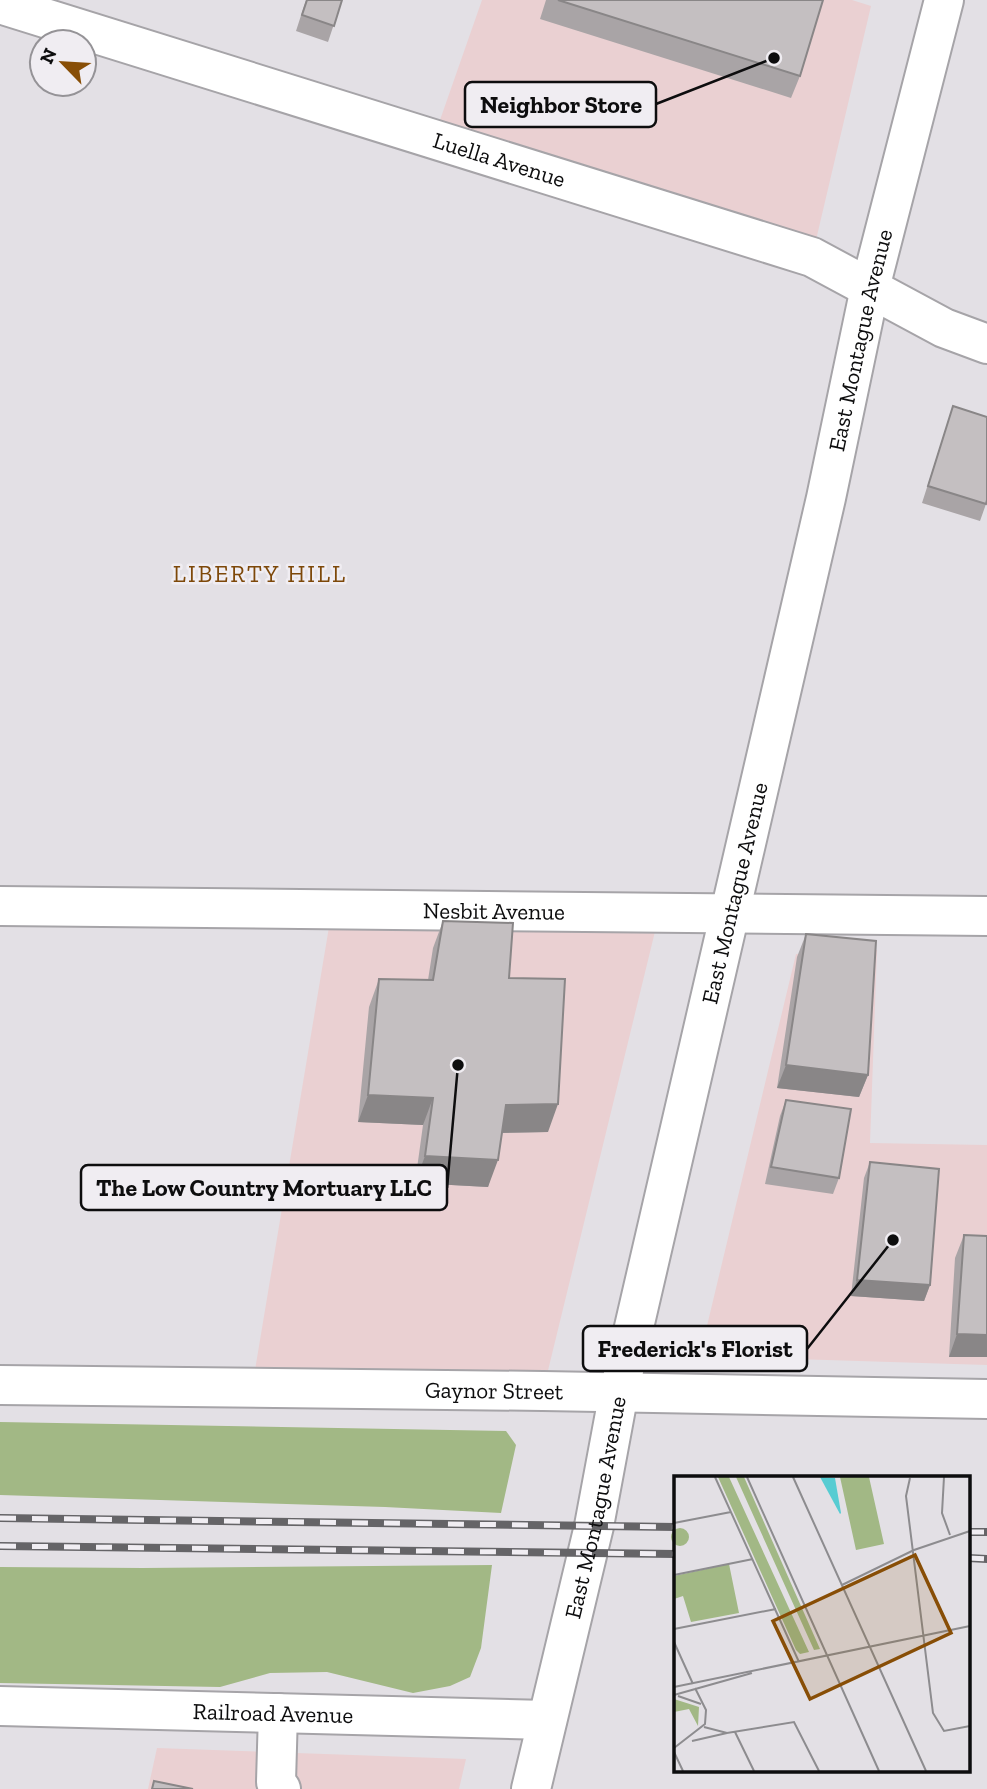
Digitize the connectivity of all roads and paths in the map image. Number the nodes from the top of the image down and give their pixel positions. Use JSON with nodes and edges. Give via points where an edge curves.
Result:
{"nodes":[{"id":1,"x":944,"y":0,"type":"edge"},
{"id":2,"x":0,"y":4,"type":"edge"},
{"id":3,"x":870,"y":288,"type":"junction"},
{"id":4,"x":987,"y":344,"type":"edge"},
{"id":5,"x":0,"y":906,"type":"edge"},
{"id":6,"x":729,"y":912,"type":"junction"},
{"id":7,"x":987,"y":916,"type":"edge"},
{"id":8,"x":0,"y":1385,"type":"edge"},
{"id":9,"x":619,"y":1392,"type":"junction"},
{"id":10,"x":987,"y":1399,"type":"edge"},
{"id":11,"x":0,"y":1706,"type":"edge"},
{"id":12,"x":278,"y":1713,"type":"junction"},
{"id":13,"x":547,"y":1720,"type":"junction"},
{"id":14,"x":281,"y":1789,"type":"edge"},
{"id":15,"x":531,"y":1789,"type":"edge"}],
"edges":[{"from":1,"to":3,"type":"street","name":"East Montague Avenue"},
{"from":2,"to":3,"type":"street","name":"Luella Avenue","via":[[812,257]]},
{"from":3,"to":4,"type":"street","name":"Luella Avenue","via":[[944,328]]},
{"from":3,"to":6,"type":"street","name":"East Montague Avenue"},
{"from":5,"to":6,"type":"street","name":"Nesbit Avenue"},
{"from":6,"to":7,"type":"street","name":"Nesbit Avenue"},
{"from":6,"to":9,"type":"street","name":"East Montague Avenue"},
{"from":8,"to":9,"type":"street","name":"Gaynor Street"},
{"from":9,"to":10,"type":"street","name":"Gaynor Street"},
{"from":9,"to":13,"type":"street","name":"East Montague Avenue","via":[[594,1526]]},
{"from":11,"to":12,"type":"street","name":"Railroad Avenue"},
{"from":12,"to":13,"type":"street","name":"Railroad Avenue"},
{"from":12,"to":14,"type":"street","via":[[275,1782]]},
{"from":13,"to":15,"type":"street","name":"East Montague Avenue"}]}
